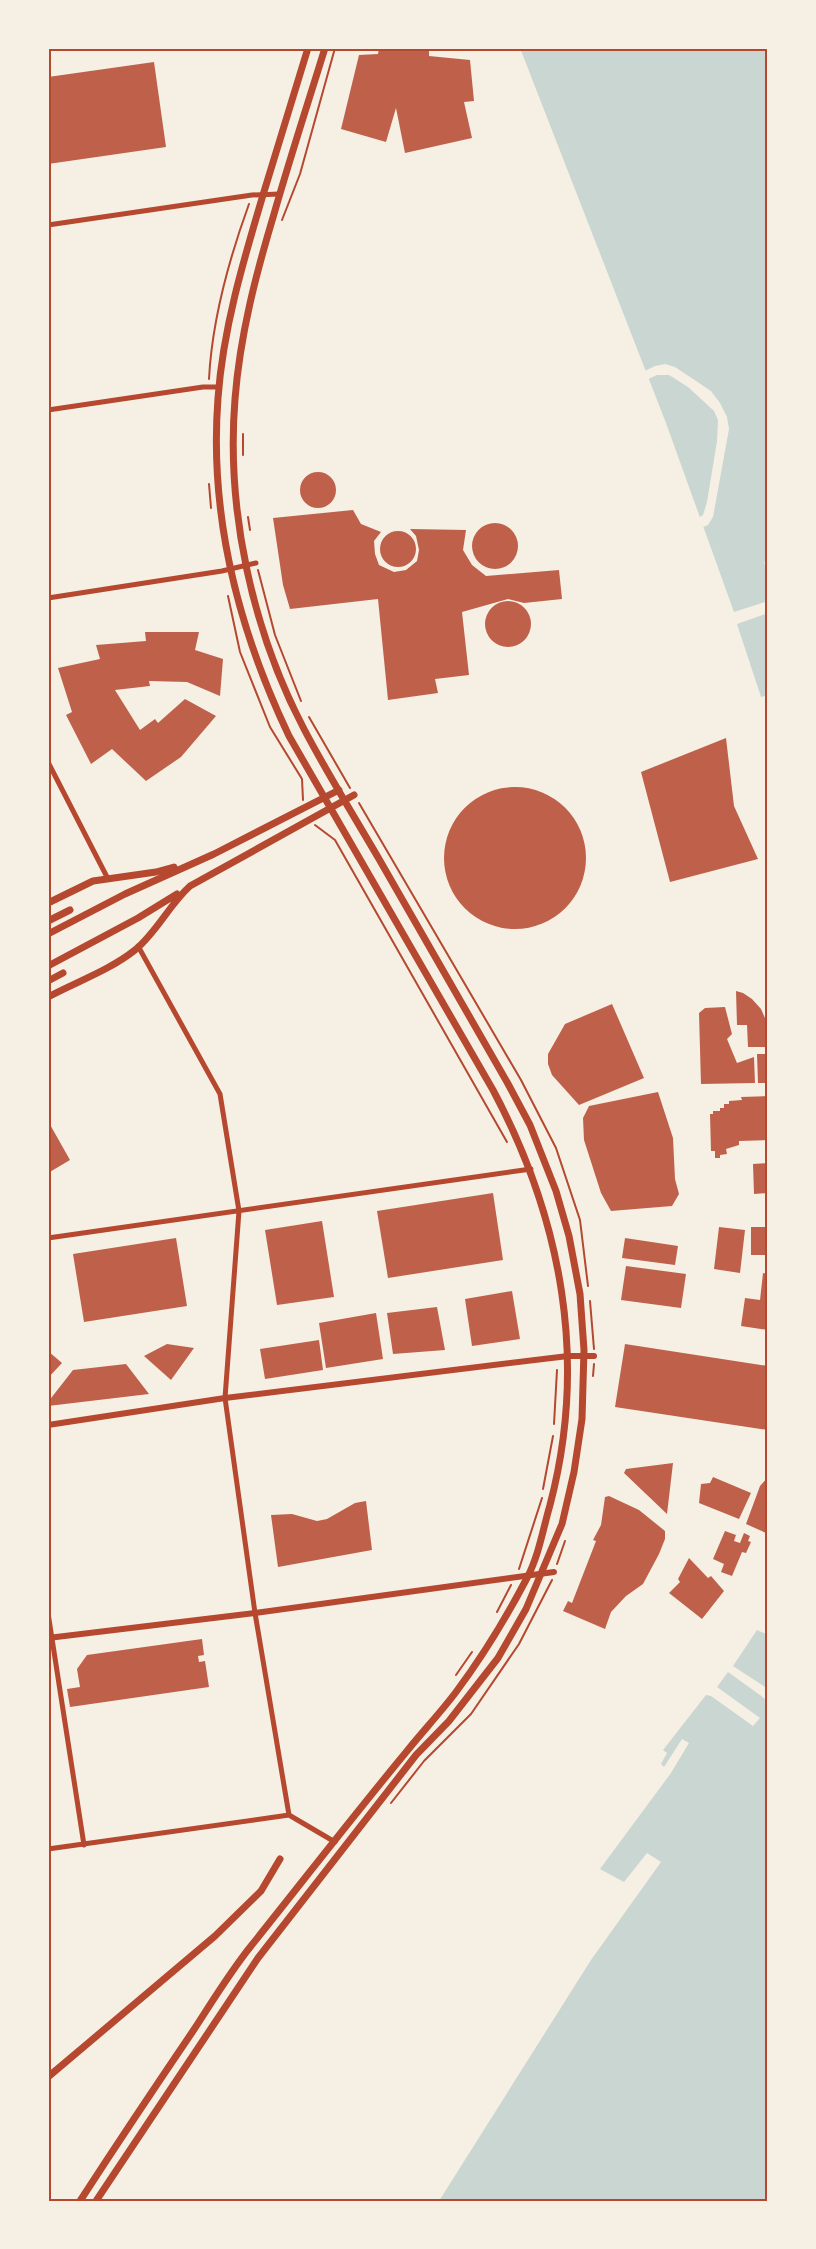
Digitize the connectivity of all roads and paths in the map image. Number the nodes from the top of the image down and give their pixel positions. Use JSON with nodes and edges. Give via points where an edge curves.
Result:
{"nodes":[{"id":1,"x":308,"y":48,"type":"edge"},
{"id":2,"x":325,"y":48,"type":"edge"},
{"id":3,"x":263,"y":194,"type":"junction"},
{"id":4,"x":280,"y":194,"type":"junction"},
{"id":5,"x":252,"y":195,"type":"junction"},
{"id":6,"x":48,"y":225,"type":"edge"},
{"id":7,"x":209,"y":387,"type":"junction"},
{"id":8,"x":219,"y":387,"type":"junction"},
{"id":9,"x":48,"y":410,"type":"edge"},
{"id":10,"x":209,"y":481,"type":"dead end"},
{"id":11,"x":212,"y":515,"type":"dead end"},
{"id":12,"x":256,"y":563,"type":"dead end"},
{"id":13,"x":247,"y":565,"type":"junction"},
{"id":14,"x":231,"y":568,"type":"junction"},
{"id":15,"x":227,"y":594,"type":"dead end"},
{"id":16,"x":48,"y":598,"type":"edge"},
{"id":17,"x":48,"y":762,"type":"edge"},
{"id":18,"x":339,"y":790,"type":"junction"},
{"id":19,"x":354,"y":795,"type":"dead end"},
{"id":20,"x":324,"y":797,"type":"junction"},
{"id":21,"x":345,"y":800,"type":"junction"},
{"id":22,"x":303,"y":808,"type":"junction"},
{"id":23,"x":330,"y":808,"type":"junction"},
{"id":24,"x":309,"y":820,"type":"junction"},
{"id":25,"x":214,"y":854,"type":"junction"},
{"id":26,"x":107,"y":878,"type":"junction"},
{"id":27,"x":190,"y":886,"type":"junction"},
{"id":28,"x":48,"y":903,"type":"edge"},
{"id":29,"x":70,"y":910,"type":"dead end"},
{"id":30,"x":48,"y":921,"type":"edge"},
{"id":31,"x":48,"y":934,"type":"edge"},
{"id":32,"x":138,"y":946,"type":"junction"},
{"id":33,"x":48,"y":966,"type":"edge"},
{"id":34,"x":63,"y":973,"type":"dead end"},
{"id":35,"x":48,"y":981,"type":"edge"},
{"id":36,"x":48,"y":997,"type":"edge"},
{"id":37,"x":508,"y":1144,"type":"dead end"},
{"id":38,"x":531,"y":1169,"type":"junction"},
{"id":39,"x":239,"y":1211,"type":"junction"},
{"id":40,"x":48,"y":1238,"type":"edge"},
{"id":41,"x":568,"y":1356,"type":"junction"},
{"id":42,"x":584,"y":1356,"type":"junction"},
{"id":43,"x":594,"y":1356,"type":"dead end"},
{"id":44,"x":558,"y":1357,"type":"junction"},
{"id":45,"x":225,"y":1398,"type":"junction"},
{"id":46,"x":48,"y":1425,"type":"edge"},
{"id":47,"x":554,"y":1572,"type":"dead end"},
{"id":48,"x":542,"y":1573,"type":"junction"},
{"id":49,"x":528,"y":1575,"type":"junction"},
{"id":50,"x":516,"y":1577,"type":"junction"},
{"id":51,"x":497,"y":1612,"type":"dead end"},
{"id":52,"x":48,"y":1613,"type":"edge"},
{"id":53,"x":255,"y":1613,"type":"junction"},
{"id":54,"x":50,"y":1638,"type":"edge"},
{"id":55,"x":476,"y":1647,"type":"dead end"},
{"id":56,"x":452,"y":1681,"type":"dead end"},
{"id":57,"x":424,"y":1761,"type":"dead end"},
{"id":58,"x":389,"y":1805,"type":"dead end"},
{"id":59,"x":289,"y":1815,"type":"junction"},
{"id":60,"x":335,"y":1842,"type":"junction"},
{"id":61,"x":84,"y":1845,"type":"junction"},
{"id":62,"x":344,"y":1846,"type":"junction"},
{"id":63,"x":48,"y":1849,"type":"edge"},
{"id":64,"x":280,"y":1859,"type":"dead end"},
{"id":65,"x":48,"y":2077,"type":"edge"},
{"id":66,"x":80,"y":2201,"type":"edge"},
{"id":67,"x":96,"y":2201,"type":"edge"}],
"edges":[{"from":1,"to":3,"type":"main road"},
{"from":2,"to":4,"type":"main road"},
{"from":3,"to":4,"type":"street"},
{"from":3,"to":5,"type":"street"},
{"from":3,"to":8,"type":"main road","via":[[238,279]]},
{"from":4,"to":13,"type":"main road","via":[[247,316],[234,400],[234,479]]},
{"from":5,"to":6,"type":"street"},
{"from":5,"to":7,"type":"path","via":[[217,316]]},
{"from":7,"to":8,"type":"street"},
{"from":7,"to":9,"type":"street"},
{"from":8,"to":14,"type":"main road","via":[[218,480]]},
{"from":10,"to":11,"type":"path"},
{"from":12,"to":13,"type":"street"},
{"from":13,"to":14,"type":"street"},
{"from":13,"to":18,"type":"main road","via":[[277,669],[303,728]]},
{"from":14,"to":16,"type":"street"},
{"from":14,"to":20,"type":"main road","via":[[261,675],[289,736]]},
{"from":15,"to":22,"type":"path","via":[[240,652],[270,727],[302,779]]},
{"from":17,"to":26,"type":"street"},
{"from":18,"to":20,"type":"main road"},
{"from":18,"to":21,"type":"main road"},
{"from":19,"to":21,"type":"main road"},
{"from":20,"to":22,"type":"main road"},
{"from":20,"to":23,"type":"main road"},
{"from":21,"to":23,"type":"main road"},
{"from":21,"to":42,"type":"main road","via":[[507,1082],[539,1146],[574,1259]]},
{"from":22,"to":25,"type":"main road"},
{"from":23,"to":24,"type":"main road"},
{"from":23,"to":38,"type":"main road","via":[[493,1090]]},
{"from":24,"to":27,"type":"main road"},
{"from":24,"to":37,"type":"path","via":[[335,840]]},
{"from":25,"to":26,"type":"main road","via":[[156,872]]},
{"from":25,"to":31,"type":"main road"},
{"from":26,"to":28,"type":"main road"},
{"from":27,"to":32,"type":"main road"},
{"from":27,"to":33,"type":"main road"},
{"from":29,"to":30,"type":"main road"},
{"from":32,"to":36,"type":"main road"},
{"from":32,"to":39,"type":"street","via":[[220,1094]]},
{"from":34,"to":35,"type":"main road"},
{"from":38,"to":39,"type":"street"},
{"from":38,"to":41,"type":"main road","via":[[558,1263]]},
{"from":39,"to":40,"type":"street"},
{"from":39,"to":45,"type":"street"},
{"from":41,"to":42,"type":"street"},
{"from":41,"to":44,"type":"street"},
{"from":41,"to":49,"type":"main road","via":[[561,1450],[539,1547]]},
{"from":42,"to":43,"type":"street"},
{"from":42,"to":48,"type":"main road","via":[[582,1419],[574,1472],[562,1524]]},
{"from":44,"to":45,"type":"street"},
{"from":44,"to":50,"type":"path","via":[[554,1431],[542,1495]]},
{"from":45,"to":46,"type":"street"},
{"from":45,"to":53,"type":"street"},
{"from":47,"to":48,"type":"street"},
{"from":48,"to":49,"type":"street"},
{"from":48,"to":62,"type":"main road","via":[[498,1658]]},
{"from":49,"to":50,"type":"street"},
{"from":49,"to":60,"type":"main road","via":[[470,1674]]},
{"from":50,"to":51,"type":"path"},
{"from":50,"to":53,"type":"street"},
{"from":52,"to":54,"type":"street"},
{"from":53,"to":54,"type":"street"},
{"from":53,"to":59,"type":"street"},
{"from":54,"to":61,"type":"street"},
{"from":55,"to":56,"type":"path"},
{"from":57,"to":58,"type":"path"},
{"from":59,"to":60,"type":"street"},
{"from":59,"to":61,"type":"street"},
{"from":60,"to":62,"type":"main road"},
{"from":60,"to":66,"type":"main road","via":[[248,1950]]},
{"from":61,"to":63,"type":"street"},
{"from":62,"to":67,"type":"main road","via":[[258,1958]]},
{"from":64,"to":65,"type":"main road","via":[[261,1891],[215,1936]]}]}
